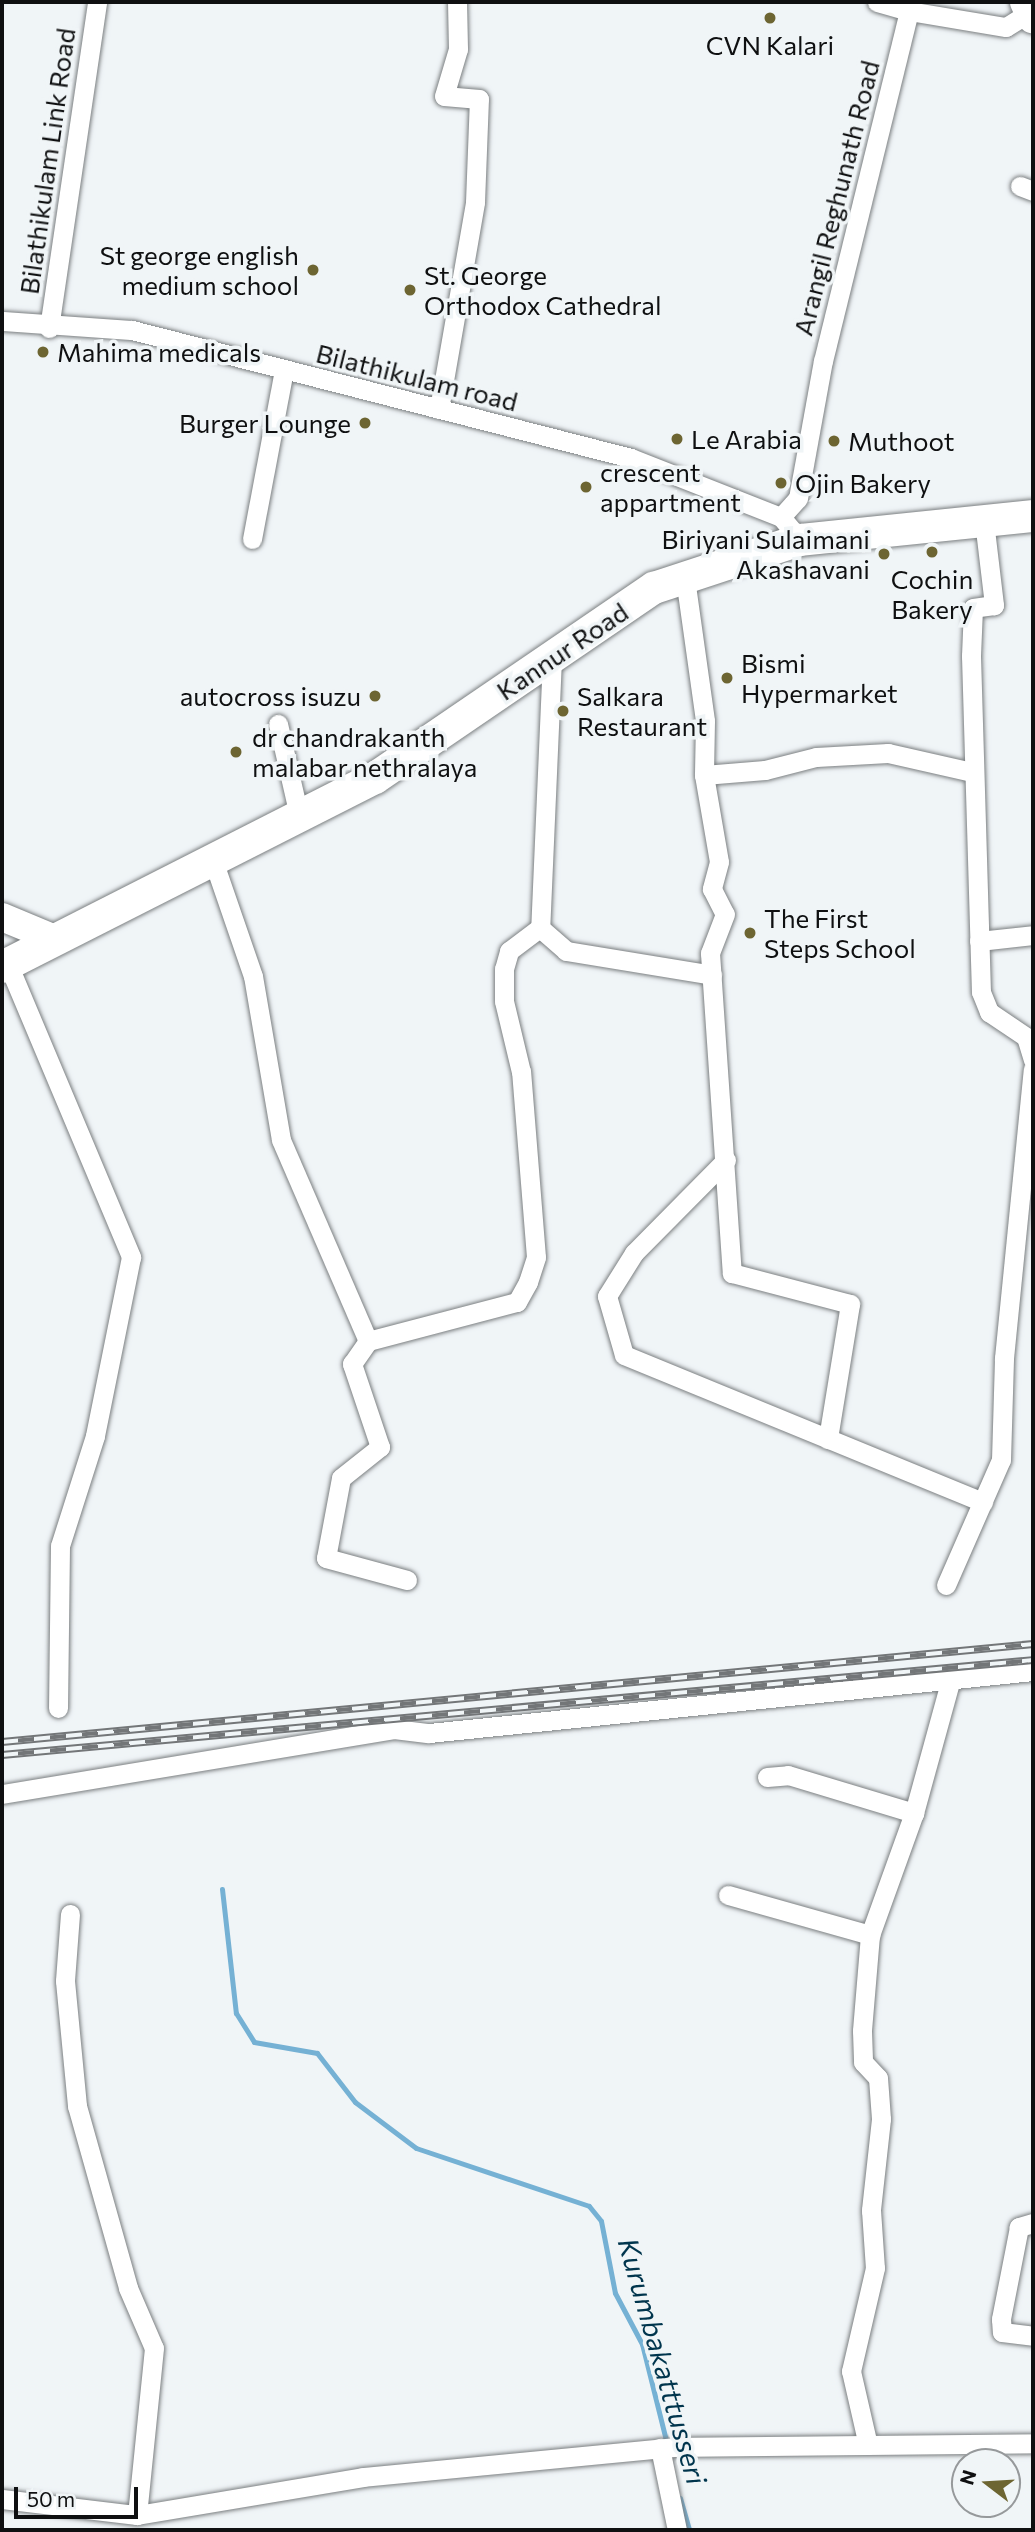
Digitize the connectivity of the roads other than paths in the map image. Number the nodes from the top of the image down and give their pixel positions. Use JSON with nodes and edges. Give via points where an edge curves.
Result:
{"nodes":[{"id":1,"x":97,"y":2,"type":"edge"},
{"id":2,"x":457,"y":2,"type":"edge"},
{"id":3,"x":877,"y":2,"type":"edge"},
{"id":4,"x":1030,"y":10,"type":"edge"},
{"id":5,"x":909,"y":11,"type":"junction"},
{"id":6,"x":2,"y":321,"type":"edge"},
{"id":7,"x":49,"y":328,"type":"junction"},
{"id":8,"x":285,"y":370,"type":"junction"},
{"id":9,"x":439,"y":409,"type":"junction"},
{"id":10,"x":1033,"y":516,"type":"edge"},
{"id":11,"x":984,"y":521,"type":"junction"},
{"id":12,"x":791,"y":528,"type":"junction"},
{"id":13,"x":252,"y":539,"type":"dead end"},
{"id":14,"x":685,"y":578,"type":"junction"},
{"id":15,"x":552,"y":658,"type":"junction"},
{"id":16,"x":278,"y":724,"type":"dead end"},
{"id":17,"x":972,"y":772,"type":"junction"},
{"id":18,"x":704,"y":775,"type":"junction"},
{"id":19,"x":299,"y":816,"type":"junction"},
{"id":20,"x":213,"y":860,"type":"junction"},
{"id":21,"x":2,"y":917,"type":"edge"},
{"id":22,"x":540,"y":928,"type":"junction"},
{"id":23,"x":1033,"y":935,"type":"edge"},
{"id":24,"x":55,"y":939,"type":"junction"},
{"id":25,"x":979,"y":941,"type":"junction"},
{"id":26,"x":5,"y":965,"type":"edge"},
{"id":27,"x":712,"y":975,"type":"junction"},
{"id":28,"x":1033,"y":1060,"type":"edge"},
{"id":29,"x":1033,"y":1069,"type":"edge"},
{"id":30,"x":726,"y":1160,"type":"junction"},
{"id":31,"x":368,"y":1341,"type":"junction"},
{"id":32,"x":828,"y":1439,"type":"junction"},
{"id":33,"x":983,"y":1502,"type":"junction"},
{"id":34,"x":407,"y":1580,"type":"dead end"},
{"id":35,"x":946,"y":1585,"type":"dead end"},
{"id":36,"x":1033,"y":1671,"type":"edge"},
{"id":37,"x":951,"y":1679,"type":"junction"},
{"id":38,"x":58,"y":1708,"type":"dead end"},
{"id":39,"x":767,"y":1777,"type":"dead end"},
{"id":40,"x":2,"y":1794,"type":"edge"},
{"id":41,"x":914,"y":1813,"type":"junction"},
{"id":42,"x":728,"y":1895,"type":"dead end"},
{"id":43,"x":70,"y":1914,"type":"dead end"},
{"id":44,"x":870,"y":1935,"type":"junction"},
{"id":45,"x":1033,"y":2222,"type":"edge"},
{"id":46,"x":1033,"y":2336,"type":"edge"},
{"id":47,"x":1033,"y":2443,"type":"edge"},
{"id":48,"x":868,"y":2445,"type":"junction"},
{"id":49,"x":660,"y":2448,"type":"junction"},
{"id":50,"x":2,"y":2500,"type":"edge"},
{"id":51,"x":137,"y":2515,"type":"junction"},
{"id":52,"x":677,"y":2530,"type":"edge"}],
"edges":[{"from":1,"to":7,"type":"street","name":"Bilathikulam Link Road"},
{"from":2,"to":9,"type":"street","via":[[458,49],[444,96],[479,99],[475,201]]},
{"from":3,"to":5,"type":"street"},
{"from":4,"to":5,"type":"street","via":[[1006,27]]},
{"from":5,"to":12,"type":"street","name":"Arangil Reghunath Road","via":[[822,361]]},
{"from":6,"to":7,"type":"street","name":"Bilathikulam road"},
{"from":7,"to":8,"type":"street","name":"Bilathikulam road","via":[[132,330]]},
{"from":8,"to":9,"type":"street","name":"Bilathikulam road"},
{"from":8,"to":13,"type":"street"},
{"from":9,"to":12,"type":"street","name":"Bilathikulam road","via":[[631,458]]},
{"from":10,"to":11,"type":"main road","name":"Kannur Road"},
{"from":11,"to":12,"type":"main road","name":"Kannur Road"},
{"from":11,"to":17,"type":"street","via":[[994,605],[973,608]]},
{"from":12,"to":14,"type":"main road","name":"Kannur Road"},
{"from":14,"to":15,"type":"main road","name":"Kannur Road","via":[[654,588]]},
{"from":14,"to":18,"type":"street","via":[[705,721]]},
{"from":15,"to":19,"type":"main road","name":"Kannur Road","via":[[375,778]]},
{"from":15,"to":22,"type":"street"},
{"from":16,"to":19,"type":"street"},
{"from":17,"to":18,"type":"street","via":[[888,754],[816,757],[765,771]]},
{"from":17,"to":25,"type":"street"},
{"from":18,"to":27,"type":"street","via":[[719,862],[712,889],[724,914],[710,953]]},
{"from":19,"to":20,"type":"main road","name":"Kannur Road"},
{"from":20,"to":24,"type":"main road","name":"Kannur Road"},
{"from":20,"to":31,"type":"street","via":[[253,976],[281,1140]]},
{"from":21,"to":24,"type":"street"},
{"from":22,"to":27,"type":"street","via":[[566,951]]},
{"from":22,"to":31,"type":"street","via":[[509,951],[503,969],[521,1072],[536,1257],[528,1282],[517,1302]]},
{"from":23,"to":25,"type":"street"},
{"from":24,"to":26,"type":"main road","name":"Kannur Road"},
{"from":25,"to":28,"type":"street","via":[[989,1012],[1026,1037]]},
{"from":26,"to":38,"type":"street","via":[[131,1257],[95,1436],[60,1546]]},
{"from":27,"to":30,"type":"street"},
{"from":29,"to":33,"type":"street","via":[[1004,1358],[1001,1460]]},
{"from":30,"to":32,"type":"street","via":[[732,1273],[850,1304]]},
{"from":30,"to":32,"type":"street","via":[[634,1253],[607,1296],[624,1355]]},
{"from":31,"to":34,"type":"street","via":[[352,1364],[380,1447],[341,1479],[326,1558]]},
{"from":32,"to":33,"type":"street"},
{"from":33,"to":35,"type":"street"},
{"from":36,"to":37,"type":"street"},
{"from":37,"to":40,"type":"street","via":[[429,1733],[394,1729]]},
{"from":37,"to":41,"type":"street"},
{"from":39,"to":41,"type":"street","via":[[788,1775]]},
{"from":41,"to":44,"type":"street"},
{"from":42,"to":44,"type":"street"},
{"from":43,"to":51,"type":"street","via":[[65,1981],[77,2106],[128,2288],[154,2348]]},
{"from":44,"to":48,"type":"street","via":[[862,2031],[863,2062],[878,2078],[881,2119],[871,2210],[875,2268],[851,2371]]},
{"from":45,"to":46,"type":"street","via":[[1019,2227],[1001,2319],[1002,2332]]},
{"from":47,"to":48,"type":"street"},
{"from":48,"to":49,"type":"street"},
{"from":49,"to":51,"type":"street","via":[[363,2477]]},
{"from":49,"to":52,"type":"street"},
{"from":50,"to":51,"type":"street"}]}
